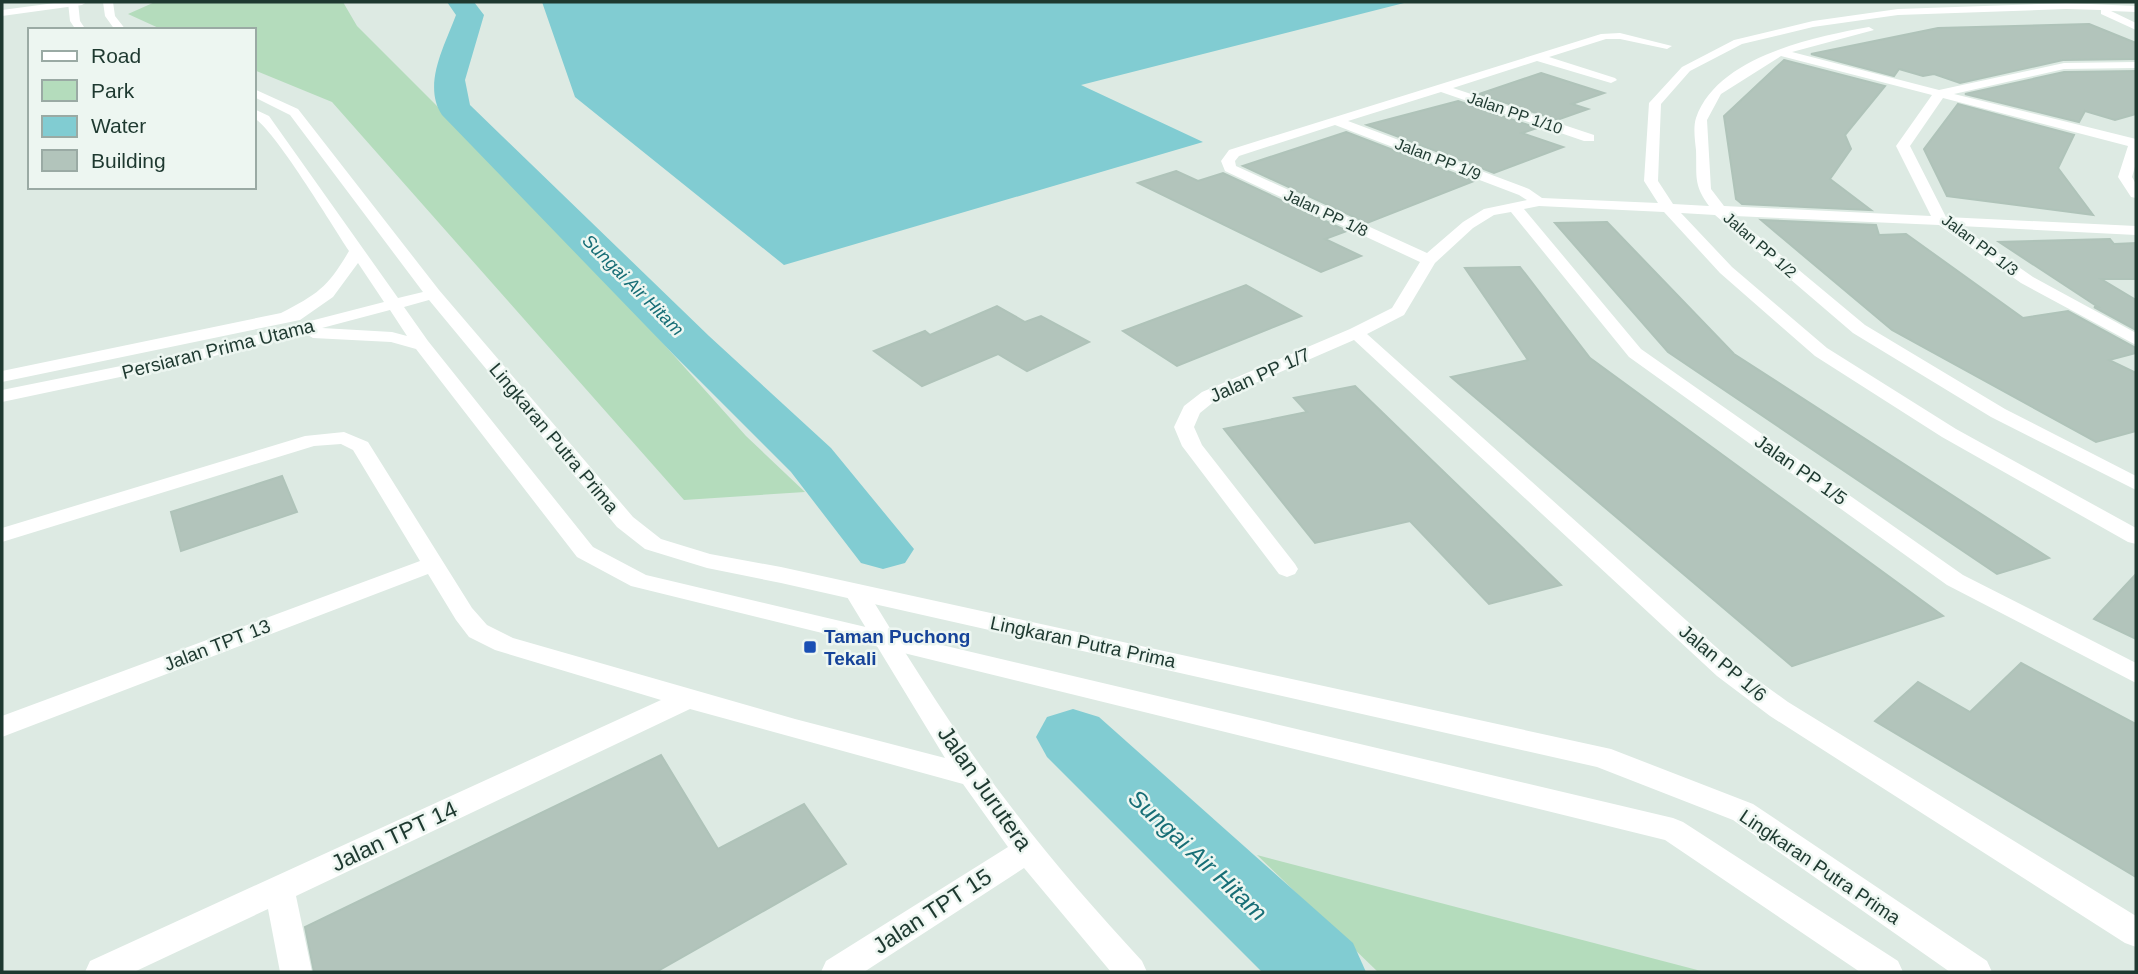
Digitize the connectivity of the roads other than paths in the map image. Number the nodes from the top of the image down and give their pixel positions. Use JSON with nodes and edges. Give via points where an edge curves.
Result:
{"nodes":[{"id":1,"x":76,"y":2,"type":"edge"},
{"id":2,"x":108,"y":2,"type":"edge"},
{"id":3,"x":2093,"y":7,"type":"junction"},
{"id":4,"x":2136,"y":9,"type":"edge"},
{"id":5,"x":2,"y":13,"type":"edge"},
{"id":6,"x":2116,"y":17,"type":"junction"},
{"id":7,"x":2136,"y":19,"type":"edge"},
{"id":8,"x":2136,"y":27,"type":"edge"},
{"id":9,"x":80,"y":28,"type":"edge"},
{"id":10,"x":119,"y":28,"type":"edge"},
{"id":11,"x":1738,"y":42,"type":"junction"},
{"id":12,"x":1667,"y":46,"type":"dead end"},
{"id":13,"x":1780,"y":52,"type":"junction"},
{"id":14,"x":1539,"y":58,"type":"junction"},
{"id":15,"x":2136,"y":65,"type":"edge"},
{"id":16,"x":1611,"y":80,"type":"dead end"},
{"id":17,"x":1442,"y":88,"type":"junction"},
{"id":18,"x":1941,"y":93,"type":"junction"},
{"id":19,"x":256,"y":94,"type":"edge"},
{"id":20,"x":256,"y":114,"type":"edge"},
{"id":21,"x":1336,"y":121,"type":"junction"},
{"id":22,"x":1589,"y":138,"type":"dead end"},
{"id":23,"x":2135,"y":144,"type":"edge"},
{"id":24,"x":2136,"y":194,"type":"edge"},
{"id":25,"x":1539,"y":202,"type":"junction"},
{"id":26,"x":1514,"y":206,"type":"junction"},
{"id":27,"x":1669,"y":209,"type":"junction"},
{"id":28,"x":1720,"y":211,"type":"junction"},
{"id":29,"x":1940,"y":219,"type":"junction"},
{"id":30,"x":2136,"y":230,"type":"edge"},
{"id":31,"x":356,"y":252,"type":"junction"},
{"id":32,"x":1430,"y":260,"type":"junction"},
{"id":33,"x":429,"y":288,"type":"junction"},
{"id":34,"x":389,"y":299,"type":"junction"},
{"id":35,"x":286,"y":326,"type":"junction"},
{"id":36,"x":1356,"y":333,"type":"junction"},
{"id":37,"x":2136,"y":340,"type":"edge"},
{"id":38,"x":422,"y":345,"type":"junction"},
{"id":39,"x":2,"y":377,"type":"edge"},
{"id":40,"x":2,"y":396,"type":"edge"},
{"id":41,"x":2136,"y":484,"type":"edge"},
{"id":42,"x":2,"y":535,"type":"edge"},
{"id":43,"x":2135,"y":535,"type":"edge"},
{"id":44,"x":433,"y":564,"type":"junction"},
{"id":45,"x":1287,"y":569,"type":"dead end"},
{"id":46,"x":856,"y":592,"type":"junction"},
{"id":47,"x":883,"y":639,"type":"junction"},
{"id":48,"x":2136,"y":674,"type":"edge"},
{"id":49,"x":687,"y":699,"type":"junction"},
{"id":50,"x":2,"y":727,"type":"edge"},
{"id":51,"x":972,"y":775,"type":"junction"},
{"id":52,"x":1028,"y":850,"type":"junction"},
{"id":53,"x":279,"y":889,"type":"junction"},
{"id":54,"x":2136,"y":933,"type":"edge"},
{"id":55,"x":101,"y":972,"type":"edge"},
{"id":56,"x":296,"y":972,"type":"edge"},
{"id":57,"x":837,"y":972,"type":"edge"},
{"id":58,"x":1131,"y":972,"type":"edge"},
{"id":59,"x":1887,"y":972,"type":"edge"},
{"id":60,"x":1976,"y":972,"type":"edge"}],
"edges":[{"from":1,"to":5,"type":"street"},
{"from":1,"to":9,"type":"street","via":[[75,21]]},
{"from":2,"to":10,"type":"street","via":[[110,16]]},
{"from":3,"to":4,"type":"street"},
{"from":3,"to":6,"type":"street"},
{"from":3,"to":11,"type":"street","via":[[1898,12],[1813,24]]},
{"from":6,"to":7,"type":"street","name":"Jalan PP 1/2"},
{"from":6,"to":8,"type":"street"},
{"from":6,"to":13,"type":"street","name":"Jalan PP 1/2","via":[[1915,22]]},
{"from":11,"to":13,"type":"street"},
{"from":11,"to":27,"type":"street","via":[[1686,69],[1656,103],[1651,181]]},
{"from":12,"to":14,"type":"street","via":[[1605,36]]},
{"from":13,"to":18,"type":"street"},
{"from":13,"to":28,"type":"street","name":"Jalan PP 1/2","via":[[1716,92],[1701,120],[1704,189]]},
{"from":14,"to":16,"type":"street"},
{"from":14,"to":17,"type":"street"},
{"from":15,"to":18,"type":"street","via":[[2064,66]]},
{"from":17,"to":21,"type":"street"},
{"from":17,"to":22,"type":"street","name":"Jalan PP 1/10"},
{"from":18,"to":23,"type":"street"},
{"from":18,"to":29,"type":"street","name":"Jalan PP 1/3","via":[[1903,146]]},
{"from":19,"to":33,"type":"street","name":"Lingkaran Putra Prima","via":[[295,112]]},
{"from":20,"to":31,"type":"street","via":[[285,146]]},
{"from":21,"to":25,"type":"street","name":"Jalan PP 1/9","via":[[1524,192]]},
{"from":21,"to":32,"type":"street","name":"Jalan PP 1/8","via":[[1234,153],[1228,161],[1230,168]]},
{"from":23,"to":24,"type":"street","via":[[2125,177]]},
{"from":25,"to":26,"type":"street"},
{"from":25,"to":27,"type":"street"},
{"from":26,"to":32,"type":"street","via":[[1489,212],[1468,225]]},
{"from":26,"to":48,"type":"street","name":"Jalan PP 1/5","via":[[1635,353],[1955,580]]},
{"from":27,"to":28,"type":"street"},
{"from":27,"to":43,"type":"street","via":[[1727,270],[1821,352],[1949,433]]},
{"from":28,"to":29,"type":"street"},
{"from":28,"to":41,"type":"street","name":"Jalan PP 1/2","via":[[1859,330],[1998,414]]},
{"from":29,"to":30,"type":"street"},
{"from":29,"to":37,"type":"street","name":"Jalan PP 1/3","via":[[2027,280]]},
{"from":31,"to":34,"type":"street"},
{"from":31,"to":35,"type":"street","via":[[329,294]]},
{"from":32,"to":36,"type":"street","via":[[1398,311]]},
{"from":33,"to":34,"type":"street","name":"Persiaran Prima Utama"},
{"from":33,"to":46,"type":"street","name":"Lingkaran Putra Prima","via":[[625,522],[653,544],[707,561]]},
{"from":34,"to":35,"type":"street","name":"Persiaran Prima Utama"},
{"from":34,"to":38,"type":"street"},
{"from":35,"to":38,"type":"street","via":[[392,337]]},
{"from":35,"to":39,"type":"street","name":"Persiaran Prima Utama"},
{"from":35,"to":40,"type":"street","name":"Persiaran Prima Utama","via":[[178,360]]},
{"from":36,"to":45,"type":"street","name":"Jalan PP 1/7","via":[[1209,396],[1191,410],[1184,426],[1192,446]]},
{"from":36,"to":54,"type":"street","name":"Jalan PP 1/6","via":[[1726,670],[1779,709]]},
{"from":38,"to":47,"type":"street","via":[[585,552],[639,581]]},
{"from":42,"to":44,"type":"street","via":[[312,440],[344,438],[361,446]]},
{"from":44,"to":49,"type":"street","via":[[478,631],[504,644]]},
{"from":44,"to":50,"type":"street","name":"Jalan TPT 13"},
{"from":46,"to":47,"type":"street","name":"Jalan Jurutera"},
{"from":46,"to":60,"type":"street","name":"Lingkaran Putra Prima","via":[[1601,757],[1743,812]]},
{"from":47,"to":51,"type":"street","name":"Jalan Jurutera"},
{"from":47,"to":59,"type":"street","via":[[1673,830]]},
{"from":49,"to":51,"type":"street"},
{"from":49,"to":53,"type":"street","name":"Jalan TPT 14"},
{"from":51,"to":52,"type":"street","name":"Jalan Jurutera"},
{"from":52,"to":57,"type":"street","name":"Jalan TPT 15"},
{"from":52,"to":58,"type":"street","name":"Jalan Jurutera"},
{"from":53,"to":55,"type":"street","name":"Jalan TPT 14"},
{"from":53,"to":56,"type":"street"}]}
